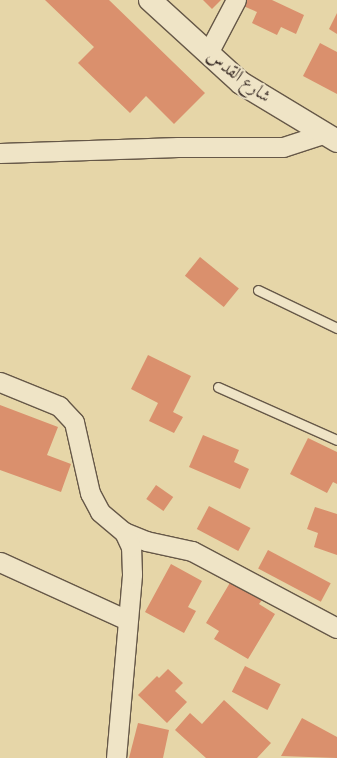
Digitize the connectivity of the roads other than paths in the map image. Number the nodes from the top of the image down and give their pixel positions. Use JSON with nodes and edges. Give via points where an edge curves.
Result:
{"nodes":[{"id":1,"x":150,"y":0,"type":"edge"},
{"id":2,"x":236,"y":0,"type":"edge"},
{"id":3,"x":208,"y":53,"type":"junction"},
{"id":4,"x":330,"y":137,"type":"edge"},
{"id":5,"x":0,"y":153,"type":"edge"},
{"id":6,"x":258,"y":290,"type":"dead end"},
{"id":7,"x":337,"y":328,"type":"edge"},
{"id":8,"x":0,"y":382,"type":"edge"},
{"id":9,"x":218,"y":387,"type":"dead end"},
{"id":10,"x":337,"y":440,"type":"edge"},
{"id":11,"x":124,"y":532,"type":"junction"},
{"id":12,"x":0,"y":562,"type":"edge"},
{"id":13,"x":127,"y":620,"type":"junction"},
{"id":14,"x":337,"y":628,"type":"edge"},
{"id":15,"x":116,"y":758,"type":"edge"}],
"edges":[{"from":1,"to":3,"type":"main road","name":"شارع القدس"},
{"from":2,"to":3,"type":"street"},
{"from":3,"to":4,"type":"main road","name":"شارع القدس","via":[[241,83]]},
{"from":4,"to":5,"type":"street","via":[[284,147],[178,147]]},
{"from":6,"to":7,"type":"lane"},
{"from":8,"to":11,"type":"street","via":[[59,406],[74,422],[90,493],[100,512]]},
{"from":9,"to":10,"type":"lane"},
{"from":11,"to":13,"type":"street","via":[[130,547],[132,574]]},
{"from":11,"to":14,"type":"street","via":[[146,541],[192,551]]},
{"from":12,"to":13,"type":"street"},
{"from":13,"to":15,"type":"street"}]}
